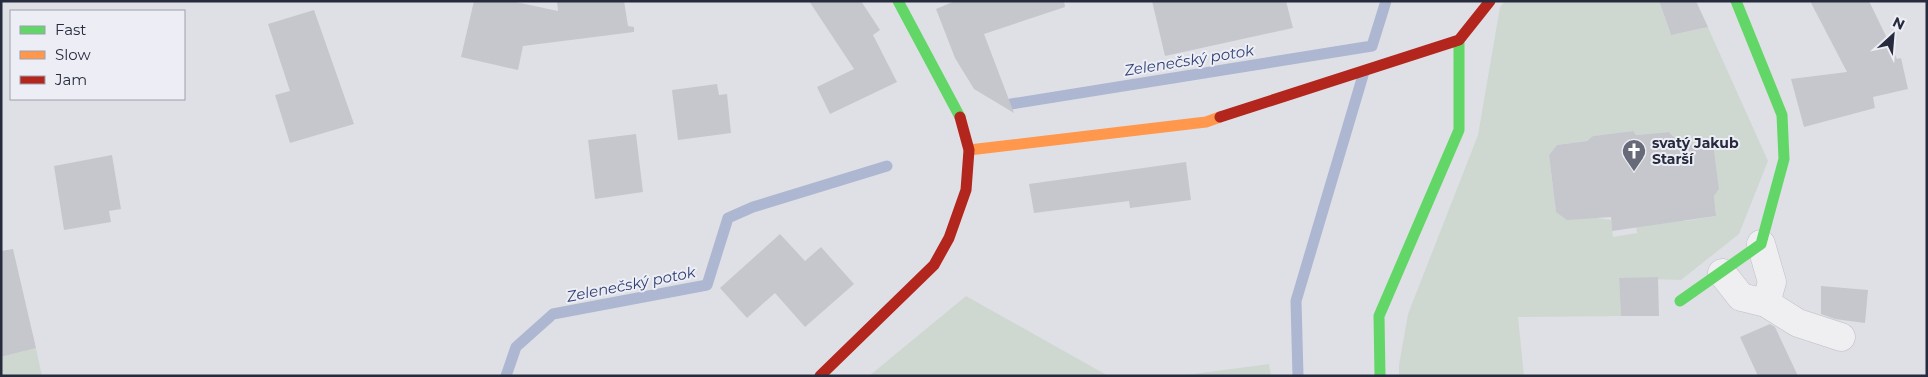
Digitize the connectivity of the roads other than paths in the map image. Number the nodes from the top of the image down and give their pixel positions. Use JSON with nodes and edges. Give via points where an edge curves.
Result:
{"nodes":[{"id":1,"x":898,"y":1,"type":"edge"},
{"id":2,"x":1490,"y":1,"type":"edge"},
{"id":3,"x":1736,"y":1,"type":"edge"},
{"id":4,"x":1459,"y":40,"type":"junction"},
{"id":5,"x":968,"y":150,"type":"junction"},
{"id":6,"x":1761,"y":244,"type":"junction"},
{"id":7,"x":1722,"y":273,"type":"junction"},
{"id":8,"x":1680,"y":301,"type":"dead end"},
{"id":9,"x":1766,"y":303,"type":"junction"},
{"id":10,"x":1842,"y":338,"type":"dead end"},
{"id":11,"x":820,"y":376,"type":"edge"},
{"id":12,"x":1380,"y":376,"type":"edge"}],
"edges":[{"from":1,"to":5,"type":"street","via":[[958,110]]},
{"from":2,"to":4,"type":"street"},
{"from":3,"to":6,"type":"street","via":[[1782,115],[1784,159]]},
{"from":4,"to":5,"type":"street","via":[[1206,122]]},
{"from":4,"to":12,"type":"street","via":[[1459,130],[1379,316]]},
{"from":5,"to":11,"type":"street","via":[[969,170],[961,210],[934,265]]},
{"from":6,"to":7,"type":"street"},
{"from":6,"to":9,"type":"street","via":[[1772,282]]},
{"from":7,"to":8,"type":"street"},
{"from":7,"to":9,"type":"street","via":[[1741,297]]},
{"from":9,"to":10,"type":"street","via":[[1798,323]]}]}
